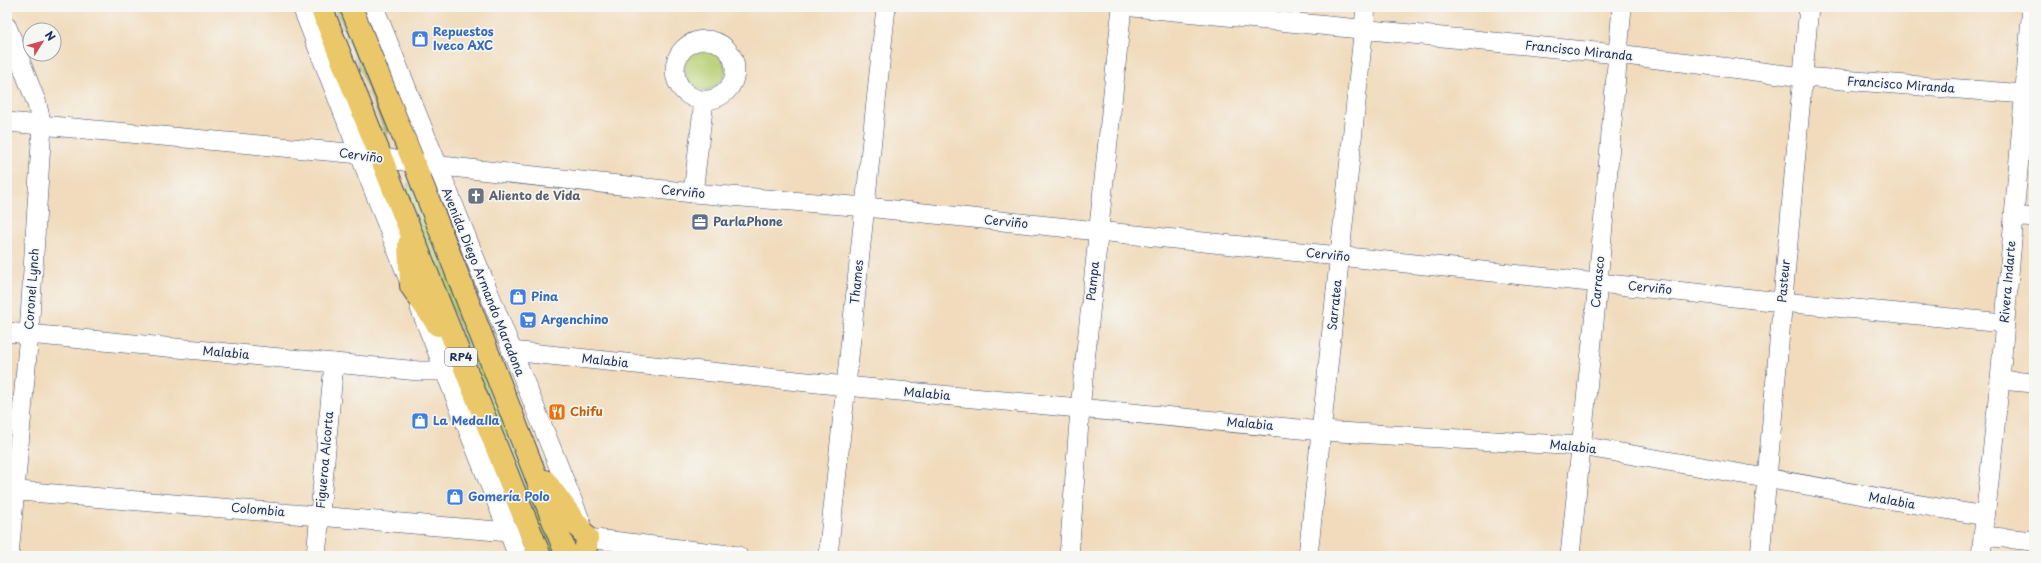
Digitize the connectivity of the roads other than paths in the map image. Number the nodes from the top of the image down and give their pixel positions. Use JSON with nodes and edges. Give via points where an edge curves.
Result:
{"nodes":[{"id":1,"x":302,"y":7,"type":"edge"},
{"id":2,"x":306,"y":7,"type":"edge"},
{"id":3,"x":321,"y":7,"type":"edge"},
{"id":4,"x":351,"y":7,"type":"edge"},
{"id":5,"x":374,"y":7,"type":"edge"},
{"id":6,"x":886,"y":7,"type":"edge"},
{"id":7,"x":1122,"y":7,"type":"edge"},
{"id":8,"x":1133,"y":7,"type":"edge"},
{"id":9,"x":1366,"y":7,"type":"edge"},
{"id":10,"x":1622,"y":7,"type":"edge"},
{"id":11,"x":1809,"y":7,"type":"edge"},
{"id":12,"x":2032,"y":7,"type":"edge"},
{"id":13,"x":7,"y":27,"type":"edge"},
{"id":14,"x":1364,"y":30,"type":"junction"},
{"id":15,"x":1617,"y":54,"type":"junction"},
{"id":16,"x":1803,"y":77,"type":"junction"},
{"id":17,"x":2025,"y":94,"type":"junction"},
{"id":18,"x":704,"y":101,"type":"dead end"},
{"id":19,"x":7,"y":122,"type":"edge"},
{"id":20,"x":42,"y":126,"type":"junction"},
{"id":21,"x":360,"y":154,"type":"junction"},
{"id":22,"x":381,"y":159,"type":"junction"},
{"id":23,"x":414,"y":163,"type":"junction"},
{"id":24,"x":436,"y":164,"type":"junction"},
{"id":25,"x":693,"y":193,"type":"junction"},
{"id":26,"x":866,"y":207,"type":"junction"},
{"id":27,"x":2014,"y":216,"type":"junction"},
{"id":28,"x":2034,"y":218,"type":"edge"},
{"id":29,"x":408,"y":225,"type":"junction"},
{"id":30,"x":1098,"y":231,"type":"junction"},
{"id":31,"x":1341,"y":256,"type":"junction"},
{"id":32,"x":1598,"y":283,"type":"junction"},
{"id":33,"x":411,"y":286,"type":"junction"},
{"id":34,"x":1782,"y":302,"type":"junction"},
{"id":35,"x":2004,"y":323,"type":"junction"},
{"id":36,"x":7,"y":332,"type":"edge"},
{"id":37,"x":29,"y":334,"type":"junction"},
{"id":38,"x":511,"y":351,"type":"junction"},
{"id":39,"x":334,"y":363,"type":"junction"},
{"id":40,"x":453,"y":364,"type":"junction"},
{"id":41,"x":2000,"y":380,"type":"junction"},
{"id":42,"x":2034,"y":383,"type":"edge"},
{"id":43,"x":846,"y":386,"type":"junction"},
{"id":44,"x":1080,"y":409,"type":"junction"},
{"id":45,"x":1321,"y":431,"type":"junction"},
{"id":46,"x":1581,"y":446,"type":"junction"},
{"id":47,"x":529,"y":459,"type":"junction"},
{"id":48,"x":1767,"y":480,"type":"junction"},
{"id":49,"x":11,"y":490,"type":"edge"},
{"id":50,"x":319,"y":515,"type":"junction"},
{"id":51,"x":1985,"y":516,"type":"junction"},
{"id":52,"x":509,"y":532,"type":"junction"},
{"id":53,"x":1983,"y":536,"type":"junction"},
{"id":54,"x":2034,"y":541,"type":"edge"},
{"id":55,"x":589,"y":550,"type":"edge"},
{"id":56,"x":9,"y":556,"type":"edge"},
{"id":57,"x":316,"y":556,"type":"edge"},
{"id":58,"x":518,"y":556,"type":"edge"},
{"id":59,"x":540,"y":556,"type":"edge"},
{"id":60,"x":567,"y":556,"type":"edge"},
{"id":61,"x":738,"y":556,"type":"edge"},
{"id":62,"x":828,"y":556,"type":"edge"},
{"id":63,"x":1069,"y":556,"type":"edge"},
{"id":64,"x":1308,"y":556,"type":"edge"},
{"id":65,"x":1570,"y":556,"type":"edge"},
{"id":66,"x":1760,"y":556,"type":"edge"},
{"id":67,"x":1981,"y":556,"type":"edge"}],
"edges":[{"from":1,"to":21,"type":"street"},
{"from":2,"to":22,"type":"main road"},
{"from":3,"to":22,"type":"main road","number":"RP4"},
{"from":4,"to":23,"type":"main road","name":"Avenida Diego Armando Maradona","number":"RP4"},
{"from":5,"to":24,"type":"street","name":"Avenida Diego Armando Maradona"},
{"from":6,"to":26,"type":"street","name":"Thames"},
{"from":7,"to":30,"type":"street","name":"Pampa"},
{"from":8,"to":14,"type":"street","name":"Francisco Miranda"},
{"from":9,"to":14,"type":"street","name":"Sarratea"},
{"from":10,"to":15,"type":"street","name":"Carrasco"},
{"from":11,"to":16,"type":"street","name":"Pasteur"},
{"from":12,"to":17,"type":"street","name":"Rivera Indarte"},
{"from":13,"to":20,"type":"street","name":"Coronel Lynch","via":[[37,104]]},
{"from":14,"to":15,"type":"street","name":"Francisco Miranda"},
{"from":14,"to":31,"type":"street","name":"Sarratea"},
{"from":15,"to":16,"type":"street","name":"Francisco Miranda"},
{"from":15,"to":32,"type":"street","name":"Carrasco"},
{"from":16,"to":17,"type":"street","name":"Francisco Miranda"},
{"from":16,"to":34,"type":"street","name":"Pasteur"},
{"from":17,"to":27,"type":"street","name":"Rivera Indarte"},
{"from":18,"to":25,"type":"street"},
{"from":19,"to":20,"type":"street","name":"Cerviño"},
{"from":20,"to":21,"type":"street","name":"Cerviño"},
{"from":20,"to":37,"type":"street","name":"Coronel Lynch"},
{"from":21,"to":22,"type":"street","name":"Cerviño"},
{"from":21,"to":33,"type":"street"},
{"from":22,"to":23,"type":"street","name":"Cerviño"},
{"from":22,"to":29,"type":"main road","number":"RP4"},
{"from":23,"to":24,"type":"street","name":"Cerviño"},
{"from":23,"to":47,"type":"main road","name":"Avenida Diego Armando Maradona","number":"RP4"},
{"from":24,"to":25,"type":"street","name":"Cerviño"},
{"from":24,"to":38,"type":"street","name":"Avenida Diego Armando Maradona"},
{"from":25,"to":26,"type":"street","name":"Cerviño"},
{"from":26,"to":30,"type":"street","name":"Cerviño"},
{"from":26,"to":43,"type":"street","name":"Thames"},
{"from":27,"to":28,"type":"street"},
{"from":27,"to":35,"type":"street","name":"Rivera Indarte"},
{"from":29,"to":33,"type":"main road"},
{"from":29,"to":40,"type":"main road","number":"RP4"},
{"from":30,"to":31,"type":"street","name":"Cerviño"},
{"from":30,"to":44,"type":"street","name":"Pampa"},
{"from":31,"to":32,"type":"street","name":"Cerviño"},
{"from":31,"to":45,"type":"street","name":"Sarratea"},
{"from":32,"to":34,"type":"street","name":"Cerviño"},
{"from":32,"to":46,"type":"street","name":"Carrasco"},
{"from":33,"to":40,"type":"main road"},
{"from":34,"to":35,"type":"street","name":"Cerviño"},
{"from":34,"to":48,"type":"street","name":"Pasteur"},
{"from":35,"to":41,"type":"street","name":"Rivera Indarte"},
{"from":36,"to":37,"type":"street","name":"Malabia"},
{"from":37,"to":39,"type":"street","name":"Malabia"},
{"from":37,"to":49,"type":"street","name":"Coronel Lynch"},
{"from":38,"to":43,"type":"street","name":"Malabia"},
{"from":38,"to":55,"type":"street","name":"Avenida Diego Armando Maradona"},
{"from":39,"to":40,"type":"street","name":"Malabia","via":[[419,371]]},
{"from":39,"to":50,"type":"street","name":"Figueroa Alcorta"},
{"from":40,"to":52,"type":"street"},
{"from":40,"to":59,"type":"main road","number":"RP4"},
{"from":41,"to":42,"type":"street"},
{"from":41,"to":51,"type":"street","name":"Rivera Indarte"},
{"from":43,"to":44,"type":"street","name":"Malabia"},
{"from":43,"to":62,"type":"street","name":"Thames"},
{"from":44,"to":45,"type":"street","name":"Malabia"},
{"from":44,"to":63,"type":"street","name":"Pampa"},
{"from":45,"to":46,"type":"street","name":"Malabia"},
{"from":45,"to":64,"type":"street","name":"Sarratea"},
{"from":46,"to":48,"type":"street","name":"Malabia"},
{"from":46,"to":65,"type":"street","name":"Carrasco"},
{"from":47,"to":55,"type":"main road"},
{"from":47,"to":60,"type":"main road","name":"Avenida Diego Armando Maradona","number":"RP4"},
{"from":48,"to":51,"type":"street","name":"Malabia"},
{"from":48,"to":66,"type":"street","name":"Pasteur"},
{"from":49,"to":50,"type":"street","name":"Colombia"},
{"from":49,"to":56,"type":"street","name":"Coronel Lynch"},
{"from":50,"to":52,"type":"street","name":"Colombia"},
{"from":50,"to":57,"type":"street","name":"Figueroa Alcorta"},
{"from":51,"to":53,"type":"street","name":"Rivera Indarte"},
{"from":52,"to":58,"type":"street"},
{"from":53,"to":54,"type":"street"},
{"from":53,"to":67,"type":"street","name":"Rivera Indarte"},
{"from":55,"to":61,"type":"street"}]}
